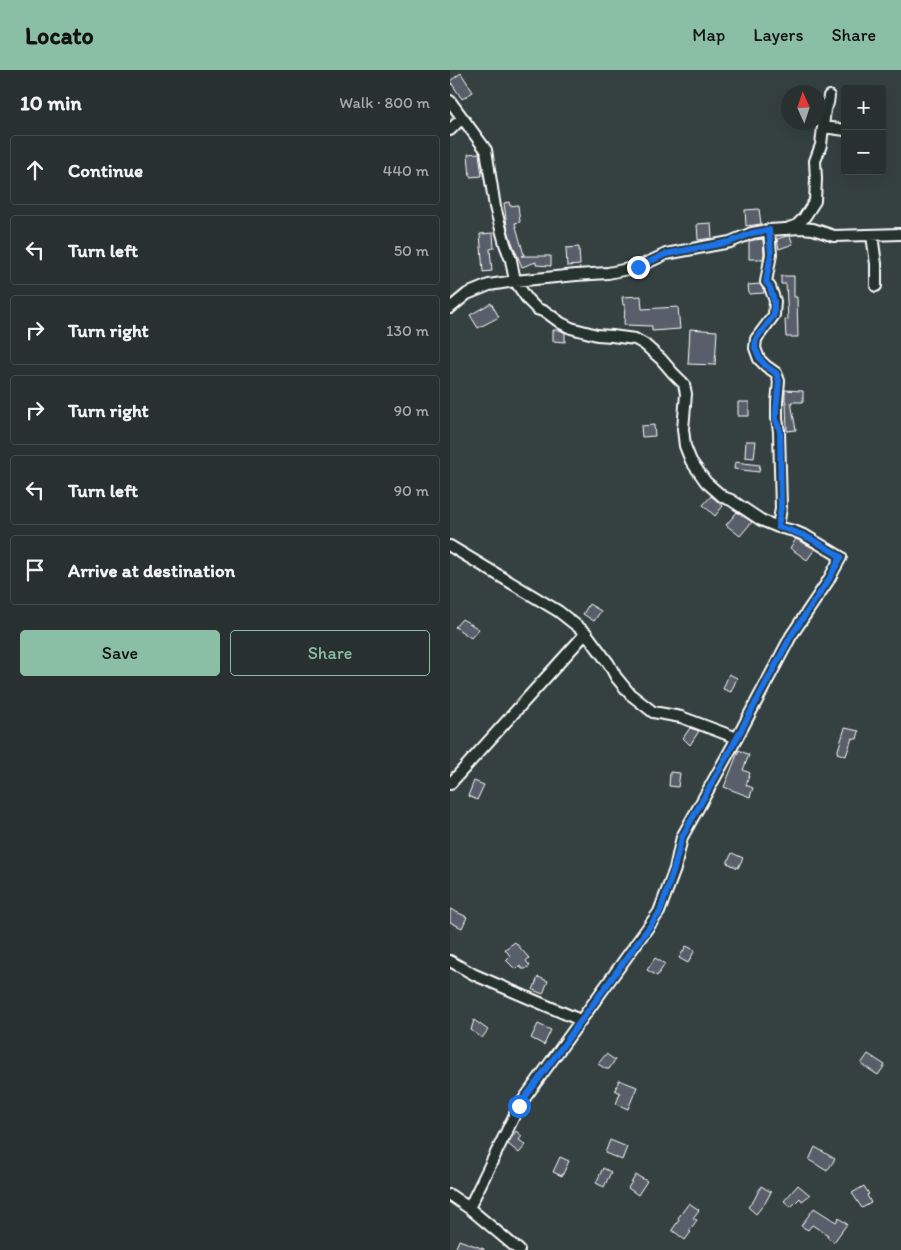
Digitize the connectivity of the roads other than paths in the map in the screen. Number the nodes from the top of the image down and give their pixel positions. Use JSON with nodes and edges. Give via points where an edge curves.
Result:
{"nodes":[{"id":1,"x":829,"y":96,"type":"dead end"},
{"id":2,"x":450,"y":101,"type":"edge"},
{"id":3,"x":826,"y":106,"type":"edge"},
{"id":4,"x":462,"y":118,"type":"junction"},
{"id":5,"x":826,"y":127,"type":"edge"},
{"id":6,"x":841,"y":129,"type":"edge"},
{"id":7,"x":450,"y":130,"type":"edge"},
{"id":8,"x":824,"y":130,"type":"edge"},
{"id":9,"x":788,"y":229,"type":"junction"},
{"id":10,"x":769,"y":230,"type":"junction"},
{"id":11,"x":901,"y":234,"type":"edge"},
{"id":12,"x":872,"y":235,"type":"junction"},
{"id":13,"x":515,"y":281,"type":"junction"},
{"id":14,"x":876,"y":286,"type":"dead end"},
{"id":15,"x":450,"y":308,"type":"edge"},
{"id":16,"x":778,"y":527,"type":"junction"},
{"id":17,"x":450,"y":546,"type":"edge"},
{"id":18,"x":586,"y":633,"type":"junction"},
{"id":19,"x":737,"y":738,"type":"junction"},
{"id":20,"x":450,"y":784,"type":"edge"},
{"id":21,"x":450,"y":961,"type":"edge"},
{"id":22,"x":580,"y":1020,"type":"junction"},
{"id":23,"x":450,"y":1195,"type":"edge"},
{"id":24,"x":469,"y":1208,"type":"junction"},
{"id":25,"x":519,"y":1250,"type":"edge"}],
"edges":[{"from":1,"to":3,"type":"street"},
{"from":2,"to":4,"type":"street"},
{"from":4,"to":7,"type":"street"},
{"from":4,"to":13,"type":"street","via":[[486,150],[495,207]]},
{"from":5,"to":6,"type":"street"},
{"from":8,"to":9,"type":"street","via":[[815,161],[815,201],[797,225]]},
{"from":9,"to":10,"type":"street"},
{"from":9,"to":12,"type":"street","via":[[813,229],[834,236]]},
{"from":10,"to":13,"type":"street","via":[[730,242],[666,254],[638,267],[608,273]]},
{"from":10,"to":16,"type":"street","via":[[771,254],[766,282],[774,301],[774,315],[756,339],[755,348],[779,381],[776,419],[780,431],[781,508]]},
{"from":11,"to":12,"type":"street"},
{"from":12,"to":14,"type":"street"},
{"from":13,"to":15,"type":"street","via":[[489,285],[467,294]]},
{"from":13,"to":16,"type":"street","via":[[537,309],[561,323],[596,335],[635,339],[661,359],[684,384],[683,429],[691,461],[706,482],[723,497]]},
{"from":16,"to":19,"type":"street","via":[[806,536],[841,557],[791,636]]},
{"from":17,"to":18,"type":"street","via":[[558,611]]},
{"from":18,"to":19,"type":"street","via":[[630,694],[653,712],[681,717]]},
{"from":18,"to":20,"type":"street"},
{"from":19,"to":22,"type":"street","via":[[682,837],[660,912]]},
{"from":21,"to":22,"type":"street"},
{"from":22,"to":24,"type":"street","via":[[519,1106]]},
{"from":23,"to":24,"type":"street"},
{"from":24,"to":25,"type":"street"}]}
